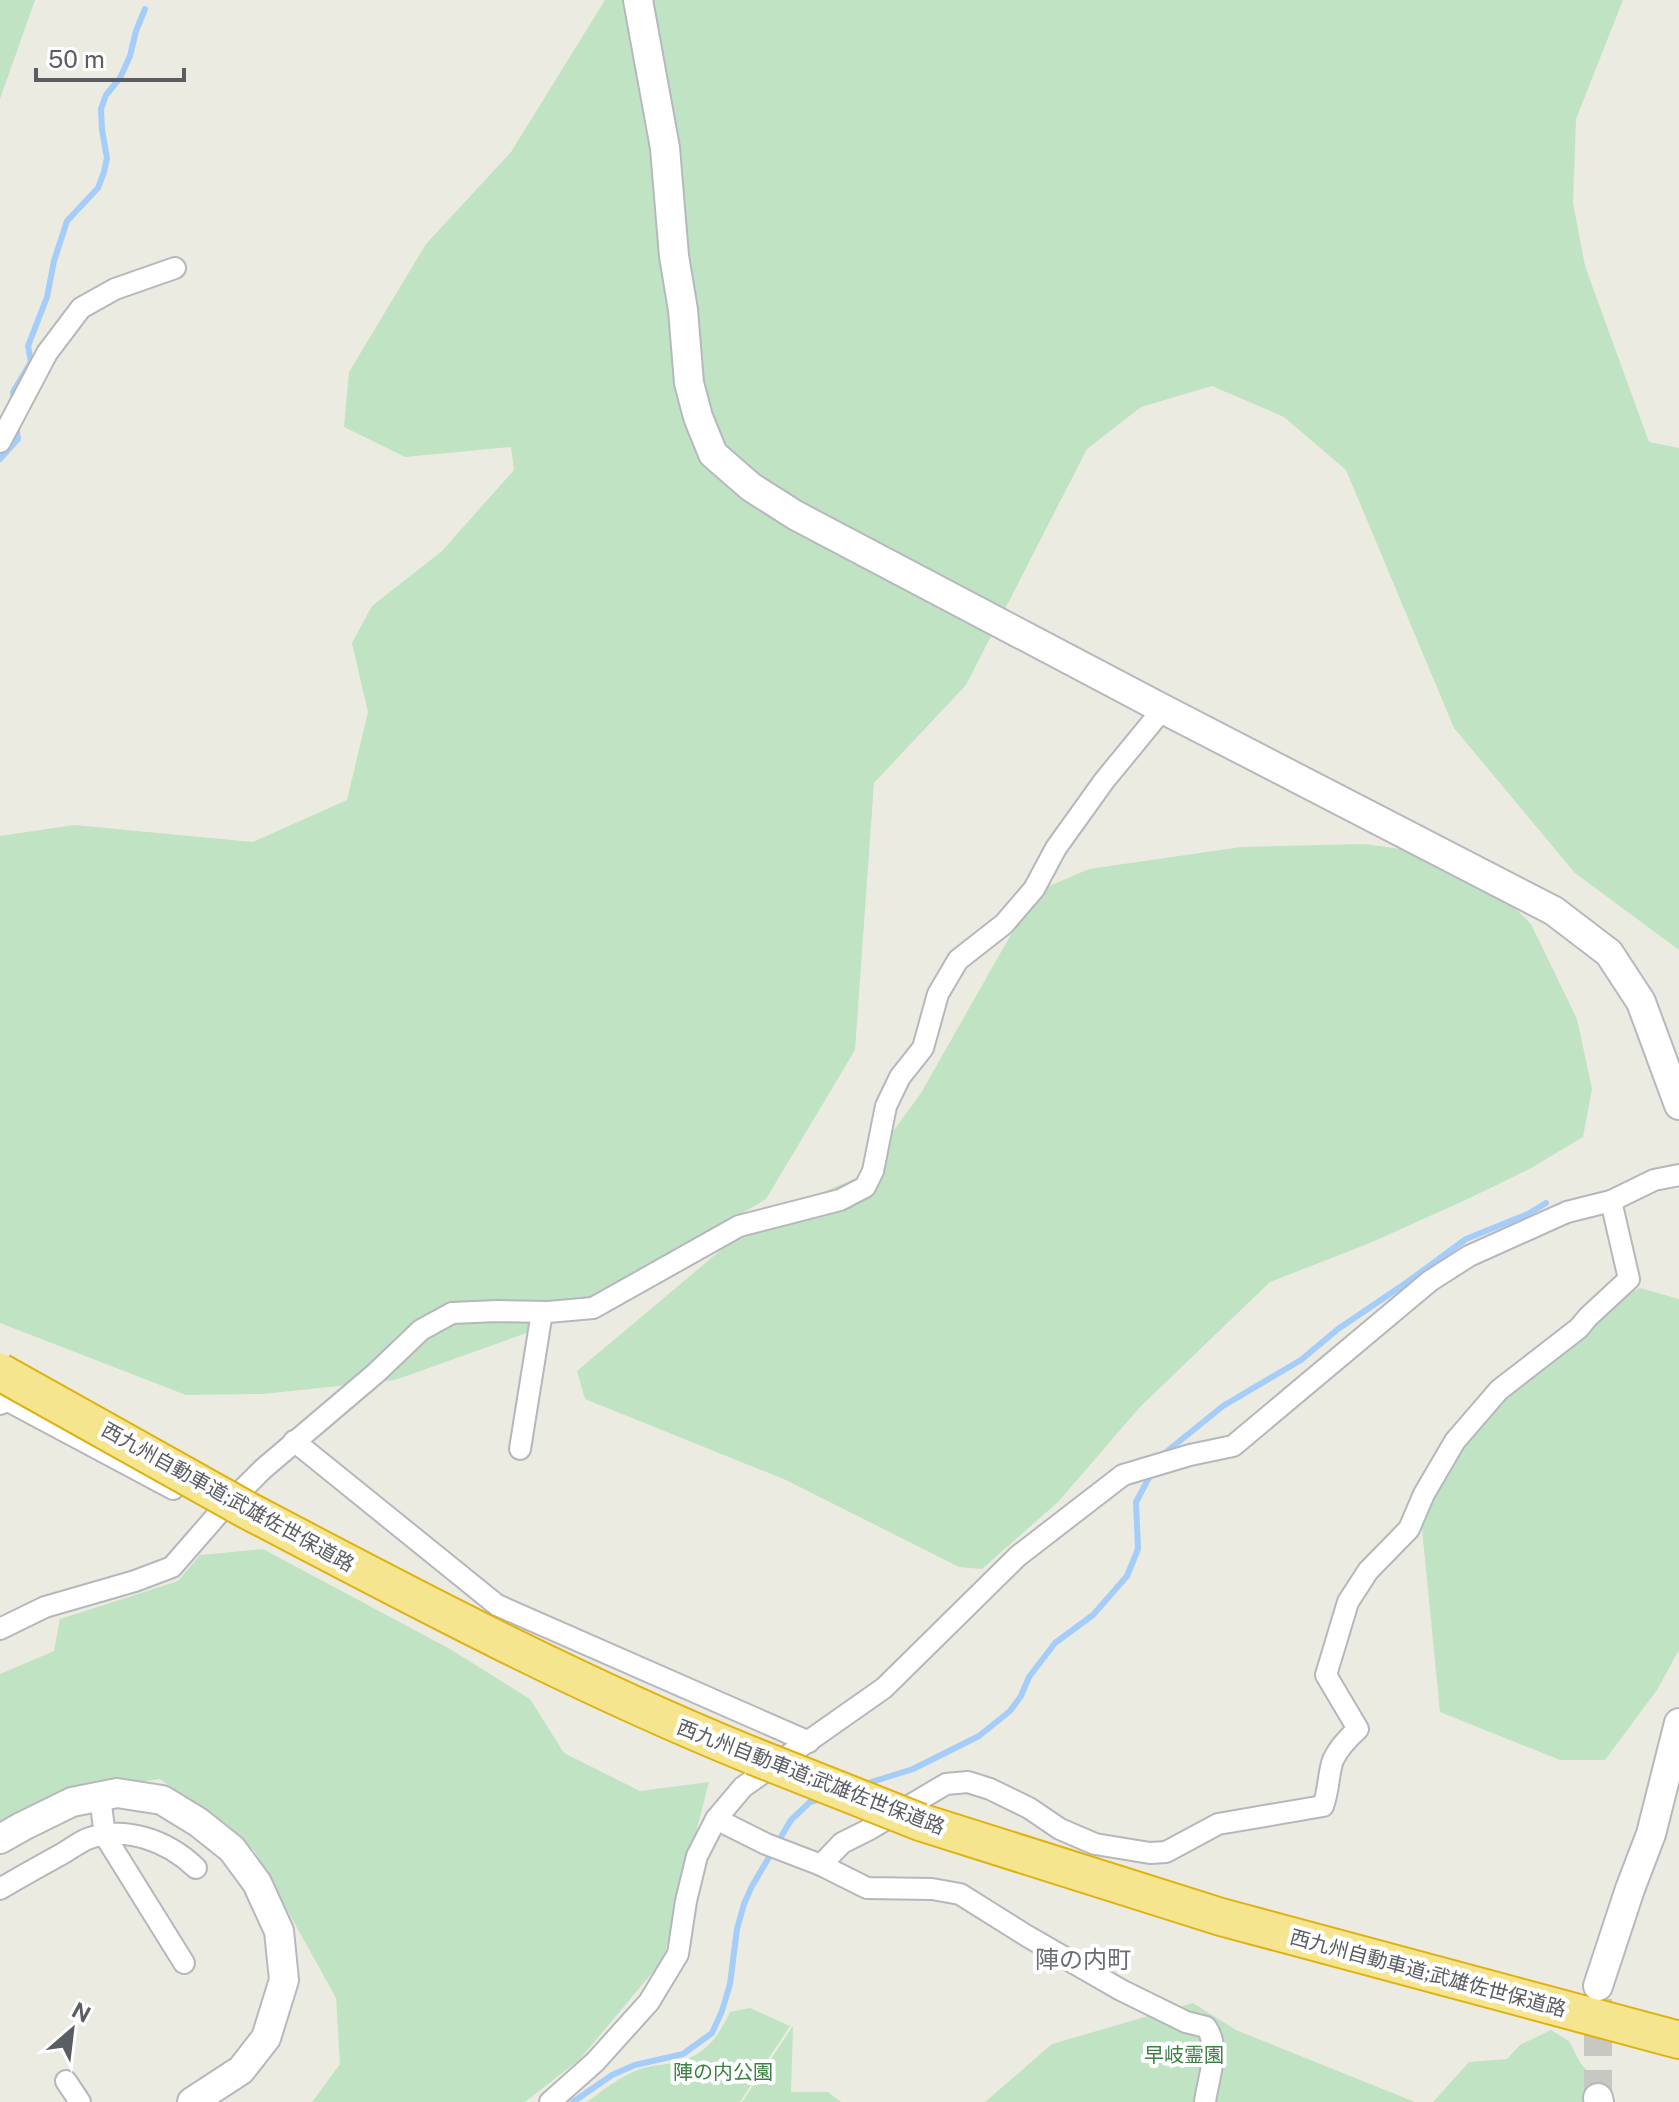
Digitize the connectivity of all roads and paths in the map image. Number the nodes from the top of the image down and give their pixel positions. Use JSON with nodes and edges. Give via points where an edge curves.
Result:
{"nodes":[{"id":1,"x":638,"y":0,"type":"edge"},
{"id":2,"x":175,"y":268,"type":"dead end"},
{"id":3,"x":0,"y":442,"type":"edge"},
{"id":4,"x":1163,"y":709,"type":"junction"},
{"id":5,"x":1679,"y":1105,"type":"edge"},
{"id":6,"x":1679,"y":1175,"type":"edge"},
{"id":7,"x":1611,"y":1201,"type":"junction"},
{"id":8,"x":542,"y":1312,"type":"junction"},
{"id":9,"x":0,"y":1372,"type":"edge"},
{"id":10,"x":0,"y":1404,"type":"edge"},
{"id":11,"x":294,"y":1441,"type":"junction"},
{"id":12,"x":520,"y":1449,"type":"dead end"},
{"id":13,"x":232,"y":1511,"type":"junction"},
{"id":14,"x":0,"y":1629,"type":"edge"},
{"id":15,"x":1679,"y":1723,"type":"edge"},
{"id":16,"x":809,"y":1742,"type":"junction"},
{"id":17,"x":100,"y":1797,"type":"junction"},
{"id":18,"x":716,"y":1819,"type":"junction"},
{"id":19,"x":105,"y":1836,"type":"junction"},
{"id":20,"x":0,"y":1839,"type":"edge"},
{"id":21,"x":821,"y":1865,"type":"junction"},
{"id":22,"x":196,"y":1868,"type":"dead end"},
{"id":23,"x":0,"y":1889,"type":"edge"},
{"id":24,"x":184,"y":1963,"type":"dead end"},
{"id":25,"x":1598,"y":1986,"type":"tunnel mouth"},
{"id":26,"x":1679,"y":2040,"type":"edge"},
{"id":27,"x":66,"y":2081,"type":"dead end"},
{"id":28,"x":80,"y":2102,"type":"edge"},
{"id":29,"x":192,"y":2102,"type":"edge"},
{"id":30,"x":550,"y":2102,"type":"edge"},
{"id":31,"x":1205,"y":2102,"type":"edge"}],
"edges":[{"from":1,"to":4,"type":"street","via":[[665,148],[689,383],[713,454],[795,515]]},
{"from":2,"to":3,"type":"street","via":[[115,289],[81,308],[47,353]]},
{"from":4,"to":5,"type":"street","via":[[1554,911],[1609,953],[1641,1002]]},
{"from":4,"to":8,"type":"street","via":[[1064,836],[1034,889],[1004,924],[958,960],[938,994],[923,1048],[886,1106],[865,1187],[840,1200],[739,1226],[593,1308]]},
{"from":6,"to":7,"type":"street","via":[[1654,1180]]},
{"from":7,"to":16,"type":"street","via":[[1553,1218],[1469,1256],[1430,1281],[1233,1446],[1123,1475],[1018,1556],[884,1688]]},
{"from":7,"to":21,"type":"street","via":[[1629,1279],[1473,1418],[1424,1494],[1409,1529],[1368,1571],[1348,1602],[1326,1675],[1358,1729],[1332,1762],[1323,1806],[1218,1824],[1166,1852],[1150,1853],[1095,1844],[990,1789],[968,1782],[946,1784],[842,1843]]},
{"from":8,"to":11,"type":"street","via":[[452,1313],[421,1330]]},
{"from":8,"to":12,"type":"street"},
{"from":9,"to":13,"type":"highway","name":"西九州自動車道;武雄佐世保道路","bridge":true},
{"from":10,"to":13,"type":"street","via":[[8,1401]]},
{"from":11,"to":13,"type":"street","via":[[263,1469]]},
{"from":11,"to":16,"type":"street","via":[[497,1605]]},
{"from":13,"to":14,"type":"street","via":[[172,1567],[45,1607]]},
{"from":13,"to":26,"type":"highway","name":"西九州自動車道;武雄佐世保道路","bridge":true,"via":[[667,1720],[920,1822],[1221,1917]]},
{"from":15,"to":25,"type":"street","via":[[1651,1834]]},
{"from":16,"to":18,"type":"street","via":[[743,1787]]},
{"from":17,"to":19,"type":"street"},
{"from":17,"to":20,"type":"street","via":[[72,1802]]},
{"from":17,"to":29,"type":"street","via":[[117,1793],[162,1800],[198,1822],[232,1849],[257,1883],[279,1931],[284,1980],[266,2038],[241,2070]]},
{"from":18,"to":21,"type":"street"},
{"from":18,"to":30,"type":"street","via":[[697,1856],[678,1954],[649,2002]]},
{"from":19,"to":22,"type":"street","via":[[152,1838]]},
{"from":19,"to":23,"type":"street","via":[[87,1839]]},
{"from":19,"to":24,"type":"street"},
{"from":21,"to":31,"type":"street","via":[[867,1888],[960,1894],[1121,1990],[1206,2027],[1213,2037]]},
{"from":27,"to":28,"type":"street"}]}
